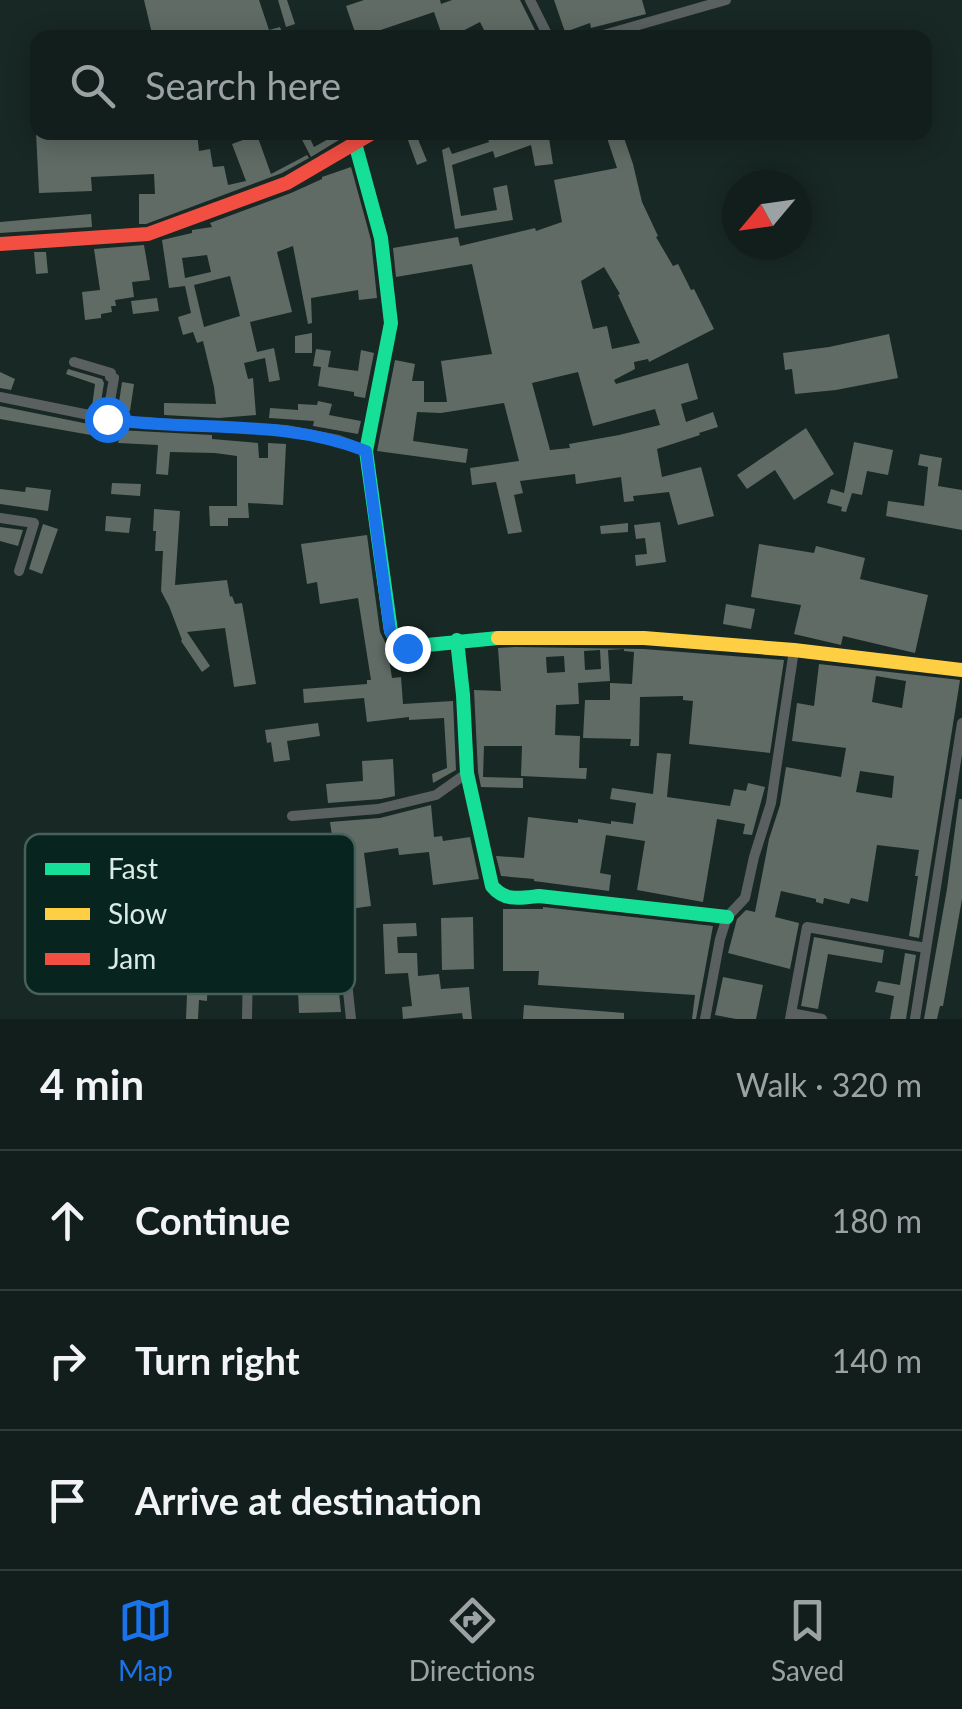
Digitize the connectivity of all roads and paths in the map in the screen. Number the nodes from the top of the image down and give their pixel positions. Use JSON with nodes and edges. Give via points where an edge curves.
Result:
{"nodes":[{"id":1,"x":530,"y":0,"type":"edge"},
{"id":2,"x":726,"y":0,"type":"edge"},
{"id":3,"x":545,"y":30,"type":"edge"},
{"id":4,"x":621,"y":30,"type":"edge"},
{"id":5,"x":360,"y":140,"type":"edge"},
{"id":6,"x":355,"y":143,"type":"junction"},
{"id":7,"x":0,"y":244,"type":"edge"},
{"id":8,"x":74,"y":362,"type":"dead end"},
{"id":9,"x":0,"y":398,"type":"edge"},
{"id":10,"x":107,"y":419,"type":"junction"},
{"id":11,"x":366,"y":451,"type":"junction"},
{"id":12,"x":0,"y":518,"type":"edge"},
{"id":13,"x":18,"y":572,"type":"dead end"},
{"id":14,"x":457,"y":640,"type":"junction"},
{"id":15,"x":794,"y":650,"type":"junction"},
{"id":16,"x":962,"y":670,"type":"edge"},
{"id":17,"x":962,"y":723,"type":"edge"},
{"id":18,"x":467,"y":773,"type":"junction"},
{"id":19,"x":292,"y":816,"type":"dead end"},
{"id":20,"x":727,"y":917,"type":"junction"},
{"id":21,"x":926,"y":948,"type":"junction"},
{"id":22,"x":247,"y":994,"type":"edge"},
{"id":23,"x":349,"y":994,"type":"edge"},
{"id":24,"x":790,"y":1016,"type":"edge"},
{"id":25,"x":247,"y":1019,"type":"edge"},
{"id":26,"x":352,"y":1019,"type":"edge"},
{"id":27,"x":705,"y":1019,"type":"edge"},
{"id":28,"x":822,"y":1019,"type":"edge"},
{"id":29,"x":915,"y":1019,"type":"edge"}],
"edges":[{"from":1,"to":3,"type":"street"},
{"from":2,"to":4,"type":"street"},
{"from":5,"to":6,"type":"street"},
{"from":6,"to":7,"type":"street","via":[[288,183],[148,234]]},
{"from":6,"to":11,"type":"street","via":[[381,238],[391,322]]},
{"from":8,"to":10,"type":"street","via":[[114,378]]},
{"from":9,"to":10,"type":"street"},
{"from":10,"to":11,"type":"street","via":[[286,430]]},
{"from":11,"to":14,"type":"street","via":[[390,631],[407,648]]},
{"from":12,"to":13,"type":"street","via":[[34,523]]},
{"from":14,"to":15,"type":"street","via":[[644,638]]},
{"from":14,"to":18,"type":"street"},
{"from":15,"to":16,"type":"street"},
{"from":15,"to":20,"type":"street","via":[[771,803],[746,898]]},
{"from":17,"to":21,"type":"street"},
{"from":18,"to":19,"type":"street","via":[[436,795],[378,809]]},
{"from":18,"to":20,"type":"street","via":[[492,886],[503,898]]},
{"from":20,"to":27,"type":"street"},
{"from":21,"to":24,"type":"street","via":[[807,927]]},
{"from":21,"to":29,"type":"street"},
{"from":22,"to":25,"type":"street"},
{"from":23,"to":26,"type":"street"},
{"from":24,"to":28,"type":"street"}]}
